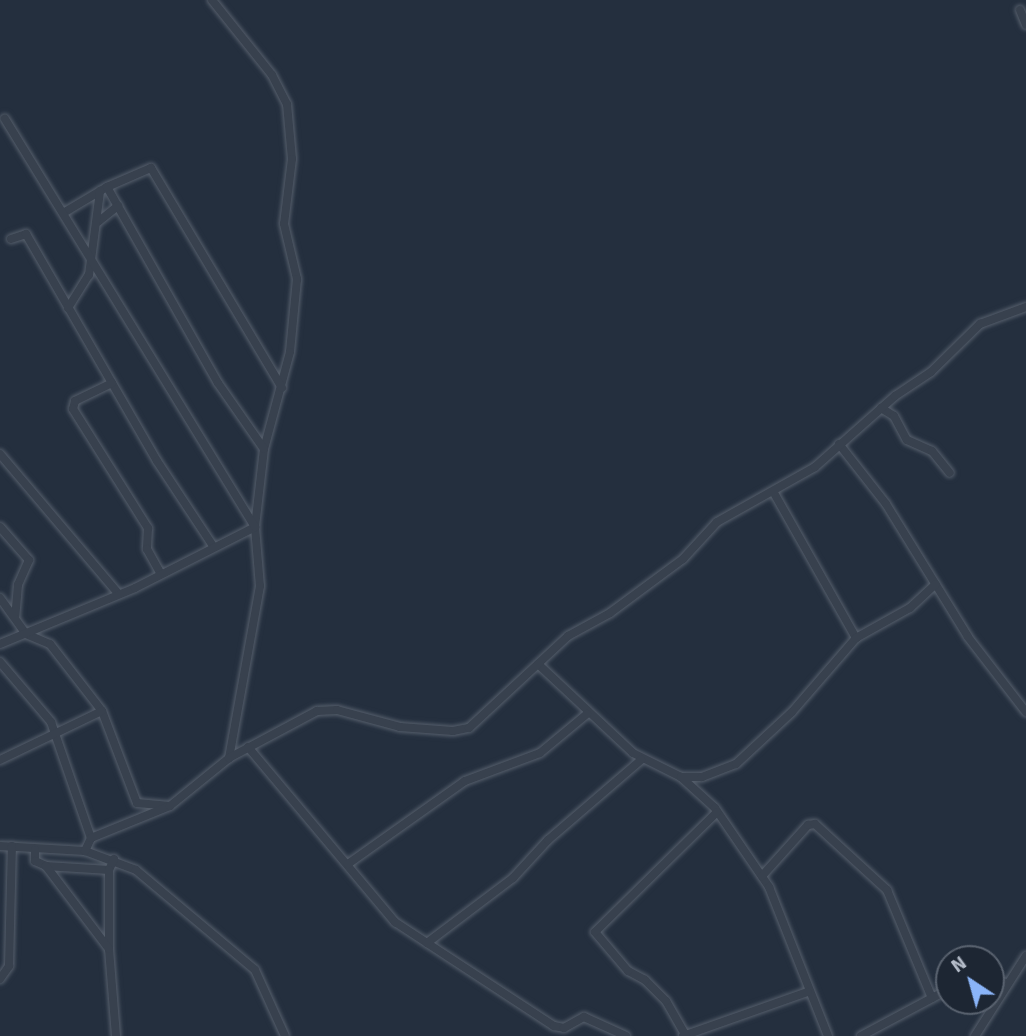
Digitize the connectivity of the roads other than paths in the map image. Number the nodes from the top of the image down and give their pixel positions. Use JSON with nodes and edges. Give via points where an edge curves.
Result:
{"nodes":[{"id":1,"x":212,"y":0,"type":"edge"},
{"id":2,"x":1020,"y":10,"type":"dead end"},
{"id":3,"x":1026,"y":25,"type":"edge"},
{"id":4,"x":5,"y":119,"type":"dead end"},
{"id":5,"x":103,"y":189,"type":"junction"},
{"id":6,"x":118,"y":206,"type":"junction"},
{"id":7,"x":65,"y":212,"type":"junction"},
{"id":8,"x":98,"y":222,"type":"junction"},
{"id":9,"x":11,"y":239,"type":"dead end"},
{"id":10,"x":93,"y":256,"type":"junction"},
{"id":11,"x":1026,"y":307,"type":"edge"},
{"id":12,"x":68,"y":308,"type":"junction"},
{"id":13,"x":112,"y":383,"type":"junction"},
{"id":14,"x":282,"y":388,"type":"junction"},
{"id":15,"x":881,"y":408,"type":"junction"},
{"id":16,"x":839,"y":444,"type":"junction"},
{"id":17,"x":264,"y":449,"type":"junction"},
{"id":18,"x":0,"y":454,"type":"edge"},
{"id":19,"x":950,"y":473,"type":"dead end"},
{"id":20,"x":774,"y":493,"type":"junction"},
{"id":21,"x":0,"y":527,"type":"edge"},
{"id":22,"x":255,"y":527,"type":"junction"},
{"id":23,"x":213,"y":546,"type":"junction"},
{"id":24,"x":160,"y":572,"type":"junction"},
{"id":25,"x":936,"y":584,"type":"junction"},
{"id":26,"x":117,"y":592,"type":"junction"},
{"id":27,"x":0,"y":597,"type":"edge"},
{"id":28,"x":15,"y":617,"type":"junction"},
{"id":29,"x":26,"y":634,"type":"junction"},
{"id":30,"x":856,"y":638,"type":"junction"},
{"id":31,"x":0,"y":644,"type":"edge"},
{"id":32,"x":0,"y":662,"type":"edge"},
{"id":33,"x":538,"y":664,"type":"junction"},
{"id":34,"x":102,"y":712,"type":"junction"},
{"id":35,"x":1026,"y":712,"type":"edge"},
{"id":36,"x":587,"y":714,"type":"junction"},
{"id":37,"x":57,"y":734,"type":"junction"},
{"id":38,"x":248,"y":747,"type":"junction"},
{"id":39,"x":229,"y":758,"type":"junction"},
{"id":40,"x":0,"y":760,"type":"edge"},
{"id":41,"x":641,"y":760,"type":"junction"},
{"id":42,"x":681,"y":777,"type":"junction"},
{"id":43,"x":170,"y":806,"type":"junction"},
{"id":44,"x":717,"y":813,"type":"junction"},
{"id":45,"x":92,"y":838,"type":"junction"},
{"id":46,"x":0,"y":846,"type":"edge"},
{"id":47,"x":12,"y":846,"type":"junction"},
{"id":48,"x":35,"y":850,"type":"junction"},
{"id":49,"x":85,"y":851,"type":"junction"},
{"id":50,"x":114,"y":859,"type":"junction"},
{"id":51,"x":348,"y":864,"type":"junction"},
{"id":52,"x":46,"y":866,"type":"junction"},
{"id":53,"x":109,"y":870,"type":"junction"},
{"id":54,"x":762,"y":876,"type":"junction"},
{"id":55,"x":427,"y":943,"type":"junction"},
{"id":56,"x":108,"y":949,"type":"junction"},
{"id":57,"x":1026,"y":956,"type":"edge"},
{"id":58,"x":0,"y":979,"type":"edge"},
{"id":59,"x":1007,"y":983,"type":"joint"},
{"id":60,"x":807,"y":992,"type":"junction"},
{"id":61,"x":935,"y":996,"type":"edge"},
{"id":62,"x":932,"y":998,"type":"junction"},
{"id":63,"x":116,"y":1036,"type":"edge"},
{"id":64,"x":285,"y":1036,"type":"edge"},
{"id":65,"x":626,"y":1036,"type":"edge"},
{"id":66,"x":685,"y":1036,"type":"edge"},
{"id":67,"x":828,"y":1036,"type":"edge"},
{"id":68,"x":860,"y":1036,"type":"edge"},
{"id":69,"x":975,"y":1036,"type":"edge"}],
"edges":[{"from":1,"to":14,"type":"street","via":[[280,87],[290,121],[292,159],[284,224],[297,279]]},
{"from":2,"to":3,"type":"street"},
{"from":4,"to":7,"type":"street"},
{"from":5,"to":6,"type":"street"},
{"from":5,"to":7,"type":"street"},
{"from":5,"to":8,"type":"street"},
{"from":5,"to":14,"type":"street","via":[[151,168]]},
{"from":6,"to":8,"type":"street"},
{"from":6,"to":17,"type":"street","via":[[218,383]]},
{"from":7,"to":10,"type":"street"},
{"from":8,"to":10,"type":"street"},
{"from":9,"to":12,"type":"street","via":[[26,234]]},
{"from":10,"to":12,"type":"street","via":[[87,281]]},
{"from":10,"to":22,"type":"street"},
{"from":11,"to":15,"type":"street","via":[[980,324],[931,372]]},
{"from":12,"to":13,"type":"street"},
{"from":13,"to":23,"type":"street"},
{"from":13,"to":24,"type":"street","via":[[75,401],[73,409],[148,528],[147,550]]},
{"from":14,"to":17,"type":"street"},
{"from":15,"to":16,"type":"street"},
{"from":15,"to":19,"type":"street","via":[[894,415],[906,440],[932,451]]},
{"from":16,"to":20,"type":"street","via":[[815,467]]},
{"from":16,"to":25,"type":"street","via":[[886,504]]},
{"from":17,"to":22,"type":"street"},
{"from":18,"to":26,"type":"street"},
{"from":20,"to":30,"type":"street"},
{"from":20,"to":33,"type":"street","via":[[717,522],[683,559],[610,613],[568,636]]},
{"from":21,"to":28,"type":"street","via":[[29,560],[18,584]]},
{"from":22,"to":23,"type":"street"},
{"from":22,"to":39,"type":"street","via":[[260,586]]},
{"from":23,"to":24,"type":"street"},
{"from":24,"to":26,"type":"street"},
{"from":25,"to":30,"type":"street","via":[[910,608]]},
{"from":25,"to":35,"type":"street","via":[[968,637]]},
{"from":26,"to":29,"type":"street"},
{"from":27,"to":28,"type":"street"},
{"from":28,"to":29,"type":"street"},
{"from":29,"to":31,"type":"street"},
{"from":29,"to":34,"type":"street","via":[[50,644]]},
{"from":30,"to":42,"type":"street","via":[[792,712],[736,764],[702,776]]},
{"from":32,"to":37,"type":"street"},
{"from":33,"to":36,"type":"street"},
{"from":33,"to":38,"type":"street","via":[[461,732],[400,727],[330,710],[303,718]]},
{"from":34,"to":37,"type":"street"},
{"from":34,"to":43,"type":"street","via":[[137,803]]},
{"from":36,"to":41,"type":"street"},
{"from":36,"to":51,"type":"street","via":[[540,753],[465,781]]},
{"from":37,"to":40,"type":"street"},
{"from":37,"to":45,"type":"street"},
{"from":38,"to":39,"type":"street"},
{"from":38,"to":51,"type":"street"},
{"from":39,"to":43,"type":"street"},
{"from":41,"to":42,"type":"street"},
{"from":41,"to":55,"type":"street","via":[[545,843],[513,878]]},
{"from":42,"to":44,"type":"street"},
{"from":43,"to":45,"type":"street"},
{"from":44,"to":54,"type":"street"},
{"from":44,"to":66,"type":"street","via":[[595,932],[628,971],[666,1001]]},
{"from":45,"to":49,"type":"street"},
{"from":46,"to":47,"type":"street"},
{"from":47,"to":48,"type":"street"},
{"from":47,"to":58,"type":"street","via":[[9,966]]},
{"from":48,"to":49,"type":"street"},
{"from":48,"to":52,"type":"street","via":[[35,861]]},
{"from":49,"to":50,"type":"street"},
{"from":50,"to":53,"type":"street"},
{"from":50,"to":64,"type":"street","via":[[155,884],[255,970]]},
{"from":51,"to":55,"type":"street","via":[[395,922]]},
{"from":52,"to":53,"type":"street"},
{"from":52,"to":56,"type":"street"},
{"from":53,"to":56,"type":"street"},
{"from":54,"to":60,"type":"street","via":[[786,924]]},
{"from":54,"to":62,"type":"street","via":[[808,825],[815,824],[892,897]]},
{"from":55,"to":65,"type":"street","via":[[557,1028],[584,1017]]},
{"from":56,"to":63,"type":"street"},
{"from":57,"to":59,"type":"street"},
{"from":59,"to":69,"type":"street"},
{"from":60,"to":66,"type":"street"},
{"from":60,"to":67,"type":"street"},
{"from":61,"to":62,"type":"street"},
{"from":62,"to":68,"type":"street"}]}
